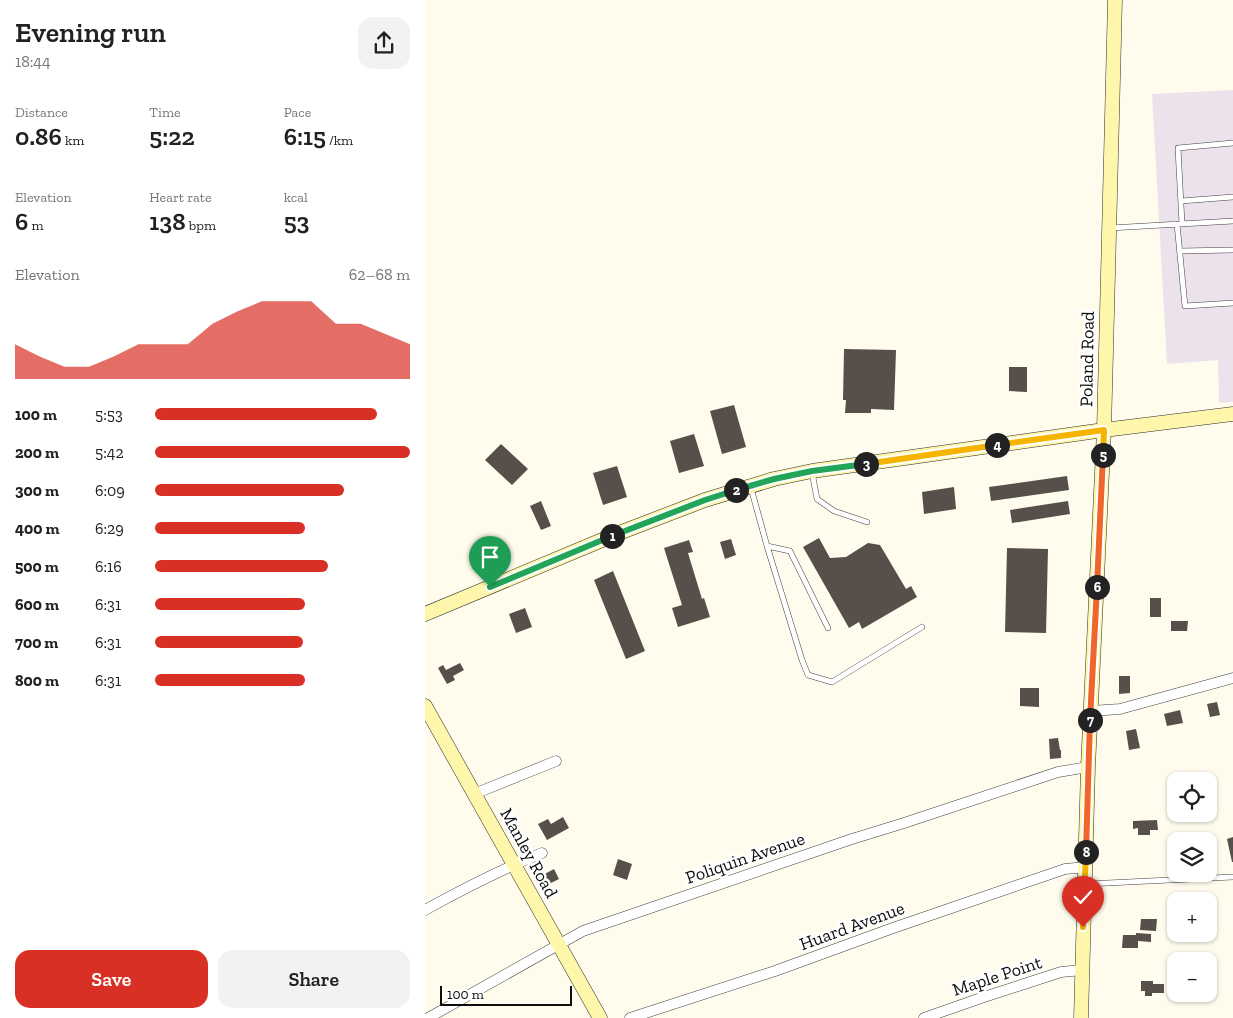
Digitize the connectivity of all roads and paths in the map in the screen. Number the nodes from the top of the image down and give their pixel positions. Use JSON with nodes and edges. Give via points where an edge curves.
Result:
{"nodes":[{"id":1,"x":1115,"y":0,"type":"edge"},
{"id":2,"x":1233,"y":143,"type":"edge"},
{"id":3,"x":1233,"y":197,"type":"edge"},
{"id":4,"x":1181,"y":201,"type":"junction"},
{"id":5,"x":1233,"y":221,"type":"edge"},
{"id":6,"x":1180,"y":224,"type":"junction"},
{"id":7,"x":1109,"y":228,"type":"junction"},
{"id":8,"x":1233,"y":250,"type":"edge"},
{"id":9,"x":1179,"y":251,"type":"junction"},
{"id":10,"x":1233,"y":303,"type":"edge"},
{"id":11,"x":1233,"y":414,"type":"edge"},
{"id":12,"x":1104,"y":430,"type":"junction"},
{"id":13,"x":812,"y":471,"type":"junction"},
{"id":14,"x":750,"y":486,"type":"junction"},
{"id":15,"x":867,"y":522,"type":"dead end"},
{"id":16,"x":767,"y":546,"type":"junction"},
{"id":17,"x":425,"y":614,"type":"edge"},
{"id":18,"x":829,"y":628,"type":"dead end"},
{"id":19,"x":922,"y":628,"type":"dead end"},
{"id":20,"x":1233,"y":678,"type":"edge"},
{"id":21,"x":425,"y":706,"type":"edge"},
{"id":22,"x":1091,"y":711,"type":"junction"},
{"id":23,"x":556,"y":761,"type":"dead end"},
{"id":24,"x":1088,"y":766,"type":"junction"},
{"id":25,"x":474,"y":794,"type":"junction"},
{"id":26,"x":542,"y":853,"type":"dead end"},
{"id":27,"x":513,"y":864,"type":"junction"},
{"id":28,"x":1086,"y":867,"type":"junction"},
{"id":29,"x":1233,"y":877,"type":"edge"},
{"id":30,"x":1085,"y":884,"type":"junction"},
{"id":31,"x":425,"y":910,"type":"edge"},
{"id":32,"x":559,"y":945,"type":"junction"},
{"id":33,"x":1082,"y":970,"type":"junction"},
{"id":34,"x":428,"y":1018,"type":"edge"},
{"id":35,"x":600,"y":1018,"type":"edge"},
{"id":36,"x":630,"y":1018,"type":"edge"},
{"id":37,"x":923,"y":1018,"type":"edge"},
{"id":38,"x":1081,"y":1018,"type":"edge"}],
"edges":[{"from":1,"to":7,"type":"street","name":"Poland Road"},
{"from":2,"to":4,"type":"lane","via":[[1178,148]]},
{"from":3,"to":4,"type":"lane"},
{"from":4,"to":6,"type":"lane"},
{"from":5,"to":6,"type":"lane"},
{"from":6,"to":7,"type":"lane"},
{"from":6,"to":9,"type":"lane"},
{"from":7,"to":12,"type":"street","name":"Poland Road"},
{"from":8,"to":9,"type":"lane"},
{"from":9,"to":10,"type":"lane","via":[[1185,306]]},
{"from":11,"to":12,"type":"street"},
{"from":12,"to":13,"type":"street"},
{"from":12,"to":22,"type":"street","name":"Poland Road"},
{"from":13,"to":14,"type":"street"},
{"from":13,"to":15,"type":"lane","via":[[817,499],[834,511]]},
{"from":14,"to":16,"type":"lane"},
{"from":14,"to":17,"type":"street","via":[[705,500]]},
{"from":16,"to":18,"type":"lane","via":[[790,550]]},
{"from":16,"to":19,"type":"lane","via":[[808,675],[832,682]]},
{"from":20,"to":22,"type":"street","via":[[1120,709]]},
{"from":21,"to":25,"type":"street","name":"Manley Road"},
{"from":22,"to":24,"type":"street","name":"Poland Road"},
{"from":23,"to":25,"type":"street"},
{"from":24,"to":28,"type":"street","name":"Poland Road"},
{"from":24,"to":32,"type":"street","name":"Poliquin Avenue","via":[[1058,772],[852,838],[583,931]]},
{"from":25,"to":27,"type":"street","name":"Manley Road"},
{"from":26,"to":27,"type":"street"},
{"from":27,"to":31,"type":"street"},
{"from":27,"to":32,"type":"street","name":"Manley Road"},
{"from":28,"to":30,"type":"street","name":"Poland Road"},
{"from":28,"to":36,"type":"street","name":"Huard Avenue","via":[[1065,869],[775,971]]},
{"from":29,"to":30,"type":"lane"},
{"from":30,"to":33,"type":"street","name":"Poland Road"},
{"from":32,"to":34,"type":"street","name":"Poliquin Avenue"},
{"from":32,"to":35,"type":"street","name":"Manley Road"},
{"from":33,"to":37,"type":"street","name":"Maple Point","via":[[1061,972]]},
{"from":33,"to":38,"type":"street","name":"Poland Road"}]}
